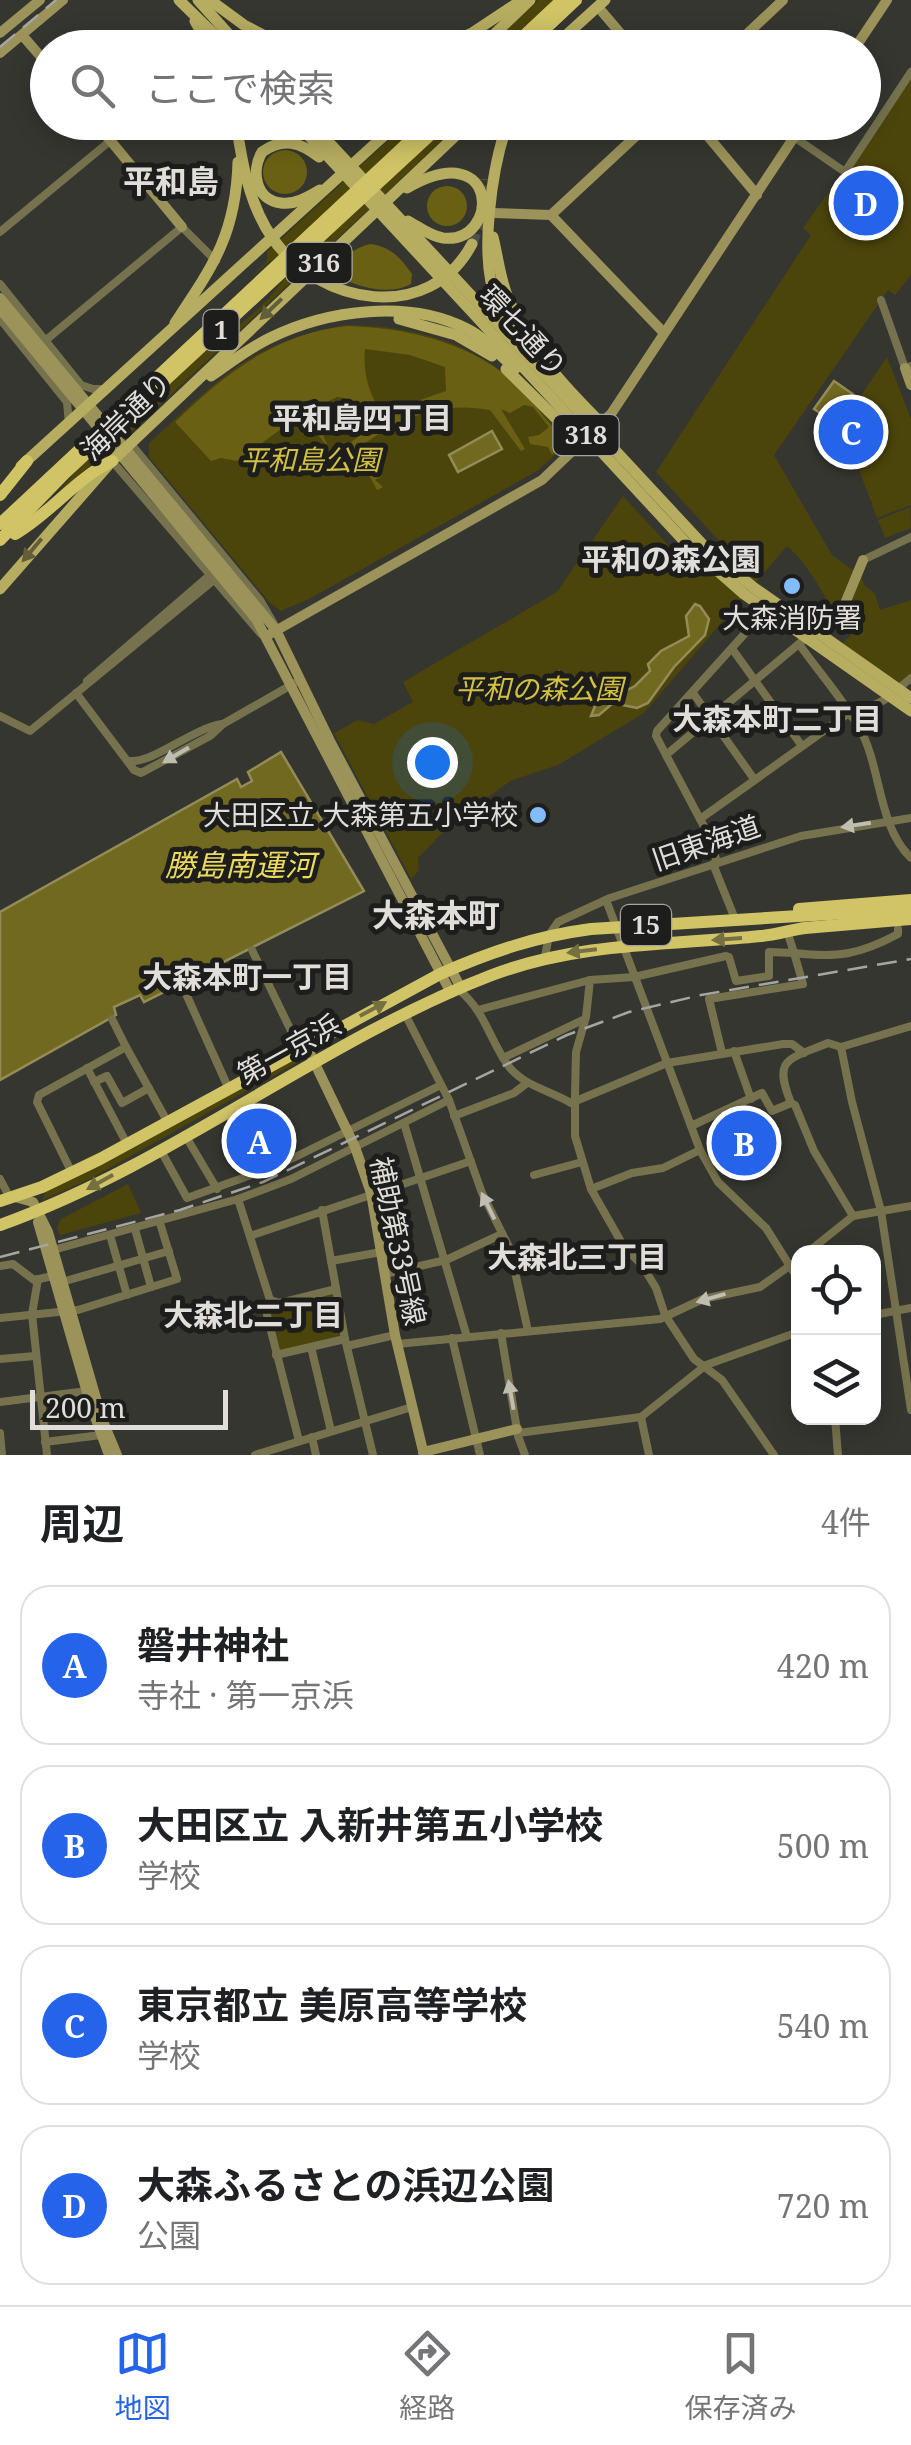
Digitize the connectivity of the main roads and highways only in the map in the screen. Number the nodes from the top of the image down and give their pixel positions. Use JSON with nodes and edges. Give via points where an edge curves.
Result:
{"nodes":[{"id":1,"x":179,"y":0,"type":"edge"},
{"id":2,"x":198,"y":0,"type":"edge"},
{"id":3,"x":210,"y":0,"type":"edge"},
{"id":4,"x":522,"y":0,"type":"edge"},
{"id":5,"x":530,"y":0,"type":"edge"},
{"id":6,"x":562,"y":0,"type":"edge"},
{"id":7,"x":576,"y":0,"type":"edge"},
{"id":8,"x":602,"y":3,"type":"edge"},
{"id":9,"x":189,"y":11,"type":"junction"},
{"id":10,"x":200,"y":30,"type":"edge"},
{"id":11,"x":209,"y":30,"type":"edge"},
{"id":12,"x":225,"y":30,"type":"edge"},
{"id":13,"x":252,"y":30,"type":"edge"},
{"id":14,"x":478,"y":30,"type":"edge"},
{"id":15,"x":499,"y":30,"type":"edge"},
{"id":16,"x":530,"y":30,"type":"edge"},
{"id":17,"x":544,"y":30,"type":"edge"},
{"id":18,"x":572,"y":30,"type":"edge"},
{"id":19,"x":237,"y":140,"type":"edge"},
{"id":20,"x":240,"y":140,"type":"edge"},
{"id":21,"x":317,"y":140,"type":"edge"},
{"id":22,"x":320,"y":140,"type":"edge"},
{"id":23,"x":324,"y":140,"type":"edge"},
{"id":24,"x":372,"y":140,"type":"edge"},
{"id":25,"x":380,"y":140,"type":"edge"},
{"id":26,"x":411,"y":140,"type":"edge"},
{"id":27,"x":425,"y":140,"type":"edge"},
{"id":28,"x":451,"y":140,"type":"edge"},
{"id":29,"x":496,"y":140,"type":"edge"},
{"id":30,"x":500,"y":140,"type":"edge"},
{"id":31,"x":324,"y":146,"type":"junction"},
{"id":32,"x":363,"y":156,"type":"junction"},
{"id":33,"x":486,"y":178,"type":"tunnel mouth"},
{"id":34,"x":336,"y":181,"type":"junction"},
{"id":35,"x":392,"y":196,"type":"junction"},
{"id":36,"x":490,"y":228,"type":"junction"},
{"id":37,"x":409,"y":230,"type":"junction"},
{"id":38,"x":472,"y":244,"type":"tunnel mouth"},
{"id":39,"x":262,"y":278,"type":"junction"},
{"id":40,"x":358,"y":315,"type":"junction"},
{"id":41,"x":208,"y":319,"type":"dead end"},
{"id":42,"x":166,"y":336,"type":"junction"},
{"id":43,"x":561,"y":400,"type":"junction"},
{"id":44,"x":172,"y":406,"type":"junction"},
{"id":45,"x":602,"y":423,"type":"road end"},
{"id":46,"x":581,"y":443,"type":"road end"},
{"id":47,"x":27,"y":461,"type":"junction"},
{"id":48,"x":112,"y":462,"type":"junction"},
{"id":49,"x":66,"y":473,"type":"junction"},
{"id":50,"x":0,"y":487,"type":"edge"},
{"id":51,"x":0,"y":495,"type":"edge"},
{"id":52,"x":0,"y":524,"type":"edge"},
{"id":53,"x":16,"y":534,"type":"junction"},
{"id":54,"x":0,"y":540,"type":"edge"},
{"id":55,"x":0,"y":552,"type":"edge"},
{"id":56,"x":0,"y":589,"type":"edge"},
{"id":57,"x":749,"y":590,"type":"junction"},
{"id":58,"x":808,"y":637,"type":"junction"},
{"id":59,"x":894,"y":693,"type":"junction"},
{"id":60,"x":911,"y":698,"type":"edge"},
{"id":61,"x":911,"y":710,"type":"edge"},
{"id":62,"x":911,"y":900,"type":"edge"},
{"id":63,"x":911,"y":909,"type":"edge"},
{"id":64,"x":739,"y":918,"type":"junction"},
{"id":65,"x":911,"y":919,"type":"edge"},
{"id":66,"x":904,"y":928,"type":"edge"},
{"id":67,"x":766,"y":936,"type":"junction"},
{"id":68,"x":8,"y":1199,"type":"edge"},
{"id":69,"x":0,"y":1222,"type":"edge"}],
"edges":[{"from":1,"to":9,"type":"main road"},
{"from":2,"to":12,"type":"main road"},
{"from":3,"to":13,"type":"main road"},
{"from":4,"to":14,"type":"main road"},
{"from":5,"to":15,"type":"main road"},
{"from":6,"to":16,"type":"highway"},
{"from":7,"to":17,"type":"highway"},
{"from":8,"to":18,"type":"main road"},
{"from":9,"to":10,"type":"main road"},
{"from":9,"to":11,"type":"main road"},
{"from":19,"to":42,"type":"main road","via":[[228,229],[216,261]]},
{"from":20,"to":38,"type":"main road","via":[[254,205],[266,227],[286,254],[334,286],[408,296],[432,288]]},
{"from":21,"to":31,"type":"main road"},
{"from":22,"to":31,"type":"main road"},
{"from":23,"to":31,"type":"main road"},
{"from":24,"to":32,"type":"main road"},
{"from":25,"to":32,"type":"main road","name":"海岸通り","number":"316"},
{"from":26,"to":39,"type":"highway","number":"1"},
{"from":27,"to":49,"type":"highway","number":"1"},
{"from":28,"to":35,"type":"main road","name":"海岸通り","number":"316"},
{"from":29,"to":33,"type":"main road"},
{"from":30,"to":36,"type":"main road"},
{"from":31,"to":34,"type":"main road","via":[[280,142],[256,164],[256,180],[276,202],[292,203]]},
{"from":31,"to":37,"type":"main road","name":"環七通り","number":"318"},
{"from":31,"to":37,"type":"main road","name":"環七通り","number":"318","via":[[354,185]]},
{"from":32,"to":34,"type":"main road","name":"海岸通り","number":"316"},
{"from":34,"to":42,"type":"main road","name":"海岸通り","number":"316"},
{"from":35,"to":37,"type":"main road","via":[[442,172],[464,174],[479,189],[480,217],[462,235]]},
{"from":35,"to":44,"type":"main road","name":"海岸通り","number":"316","one_way":true},
{"from":36,"to":43,"type":"main road","via":[[488,265],[496,300]]},
{"from":36,"to":45,"type":"main road","via":[[521,326]]},
{"from":37,"to":43,"type":"main road","name":"環七通り","number":"318"},
{"from":39,"to":41,"type":"highway"},
{"from":39,"to":52,"type":"highway","number":"1"},
{"from":40,"to":43,"type":"main road","via":[[418,314],[466,328]]},
{"from":40,"to":44,"type":"main road","via":[[264,341]]},
{"from":40,"to":46,"type":"main road","via":[[422,323],[474,344]]},
{"from":42,"to":47,"type":"main road","name":"海岸通り","number":"316"},
{"from":43,"to":57,"type":"main road","name":"環七通り","number":"318","via":[[686,543]]},
{"from":44,"to":48,"type":"main road","name":"海岸通り","number":"316"},
{"from":47,"to":50,"type":"main road","name":"海岸通り","number":"316"},
{"from":47,"to":51,"type":"highway"},
{"from":48,"to":53,"type":"highway"},
{"from":48,"to":56,"type":"main road","name":"海岸通り","number":"316","one_way":true},
{"from":49,"to":53,"type":"highway"},
{"from":49,"to":54,"type":"highway","number":"1"},
{"from":53,"to":55,"type":"highway"},
{"from":57,"to":58,"type":"main road","name":"環七通り","number":"318"},
{"from":57,"to":58,"type":"main road","name":"環七通り","number":"318"},
{"from":58,"to":59,"type":"main road","name":"環七通り","number":"318"},
{"from":59,"to":60,"type":"main road","name":"環七通り","number":"318"},
{"from":59,"to":61,"type":"main road","name":"環七通り","number":"318"},
{"from":62,"to":64,"type":"highway","number":"15"},
{"from":63,"to":64,"type":"highway","name":"第一京浜","number":"15"},
{"from":68,"to":64,"type":"highway","name":"第一京浜","number":"15","one_way":true,"via":[[72,1173],[500,948],[550,934]]},
{"from":65,"to":67,"type":"highway","name":"第一京浜","number":"15"},
{"from":66,"to":67,"type":"highway","number":"15"},
{"from":67,"to":69,"type":"highway","name":"第一京浜","number":"15","one_way":true,"via":[[545,957],[457,990],[314,1062],[84,1191]]}]}
